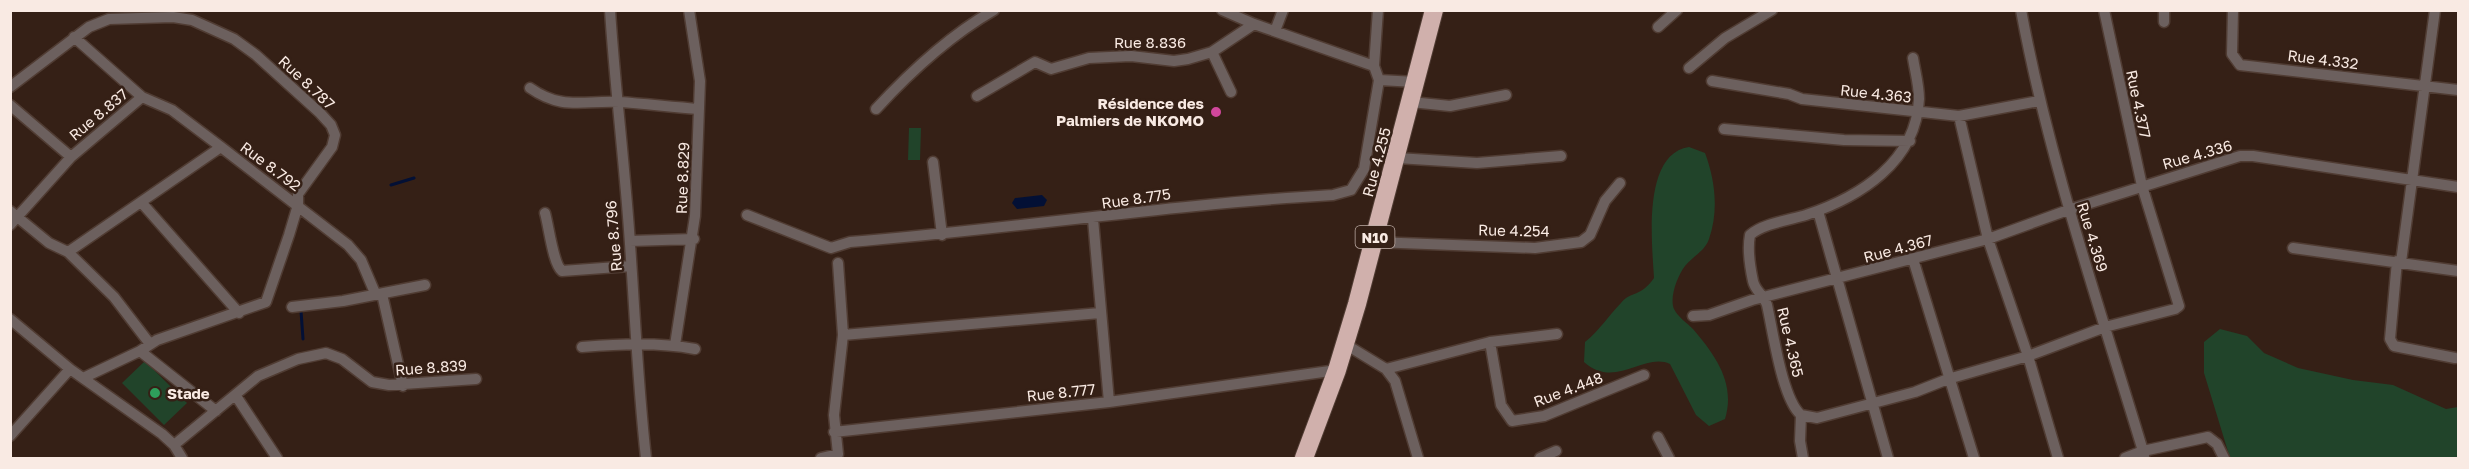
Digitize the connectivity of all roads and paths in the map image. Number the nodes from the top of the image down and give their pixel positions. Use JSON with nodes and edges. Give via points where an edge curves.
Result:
{"nodes":[{"id":1,"x":610,"y":10,"type":"edge"},
{"id":2,"x":689,"y":10,"type":"edge"},
{"id":3,"x":994,"y":10,"type":"edge"},
{"id":4,"x":1222,"y":10,"type":"edge"},
{"id":5,"x":1283,"y":10,"type":"edge"},
{"id":6,"x":1378,"y":10,"type":"edge"},
{"id":7,"x":1434,"y":10,"type":"edge"},
{"id":8,"x":1677,"y":10,"type":"edge"},
{"id":9,"x":1772,"y":10,"type":"edge"},
{"id":10,"x":2021,"y":10,"type":"edge"},
{"id":11,"x":2104,"y":10,"type":"edge"},
{"id":12,"x":2164,"y":10,"type":"edge"},
{"id":13,"x":2233,"y":10,"type":"edge"},
{"id":14,"x":2435,"y":10,"type":"edge"},
{"id":15,"x":2164,"y":22,"type":"dead end"},
{"id":16,"x":1254,"y":24,"type":"junction"},
{"id":17,"x":1658,"y":27,"type":"dead end"},
{"id":18,"x":1275,"y":31,"type":"junction"},
{"id":19,"x":74,"y":37,"type":"junction"},
{"id":20,"x":1212,"y":52,"type":"junction"},
{"id":21,"x":1913,"y":58,"type":"dead end"},
{"id":22,"x":1374,"y":66,"type":"junction"},
{"id":23,"x":1689,"y":68,"type":"dead end"},
{"id":24,"x":1379,"y":80,"type":"junction"},
{"id":25,"x":1712,"y":81,"type":"dead end"},
{"id":26,"x":1416,"y":82,"type":"junction"},
{"id":27,"x":2425,"y":86,"type":"junction"},
{"id":28,"x":10,"y":87,"type":"edge"},
{"id":29,"x":530,"y":88,"type":"dead end"},
{"id":30,"x":2458,"y":90,"type":"edge"},
{"id":31,"x":1230,"y":92,"type":"dead end"},
{"id":32,"x":1506,"y":95,"type":"dead end"},
{"id":33,"x":977,"y":96,"type":"dead end"},
{"id":34,"x":142,"y":97,"type":"junction"},
{"id":35,"x":2039,"y":101,"type":"junction"},
{"id":36,"x":616,"y":102,"type":"junction"},
{"id":37,"x":1411,"y":102,"type":"junction"},
{"id":38,"x":10,"y":105,"type":"edge"},
{"id":39,"x":699,"y":109,"type":"junction"},
{"id":40,"x":876,"y":109,"type":"dead end"},
{"id":41,"x":1917,"y":112,"type":"junction"},
{"id":42,"x":1959,"y":116,"type":"junction"},
{"id":43,"x":1724,"y":129,"type":"dead end"},
{"id":44,"x":1910,"y":141,"type":"junction"},
{"id":45,"x":221,"y":147,"type":"junction"},
{"id":46,"x":1561,"y":156,"type":"dead end"},
{"id":47,"x":71,"y":157,"type":"junction"},
{"id":48,"x":1397,"y":158,"type":"junction"},
{"id":49,"x":933,"y":162,"type":"dead end"},
{"id":50,"x":2412,"y":180,"type":"junction"},
{"id":51,"x":1620,"y":183,"type":"dead end"},
{"id":52,"x":2142,"y":186,"type":"junction"},
{"id":53,"x":2458,"y":187,"type":"edge"},
{"id":54,"x":141,"y":202,"type":"junction"},
{"id":55,"x":298,"y":205,"type":"junction"},
{"id":56,"x":2068,"y":210,"type":"junction"},
{"id":57,"x":1818,"y":211,"type":"junction"},
{"id":58,"x":545,"y":213,"type":"dead end"},
{"id":59,"x":747,"y":215,"type":"dead end"},
{"id":60,"x":13,"y":218,"type":"edge"},
{"id":61,"x":1093,"y":219,"type":"junction"},
{"id":62,"x":942,"y":235,"type":"junction"},
{"id":63,"x":694,"y":239,"type":"junction"},
{"id":64,"x":1988,"y":239,"type":"junction"},
{"id":65,"x":630,"y":241,"type":"junction"},
{"id":66,"x":1374,"y":242,"type":"junction"},
{"id":67,"x":2293,"y":248,"type":"dead end"},
{"id":68,"x":68,"y":252,"type":"junction"},
{"id":69,"x":1913,"y":259,"type":"junction"},
{"id":70,"x":2399,"y":261,"type":"junction"},
{"id":71,"x":838,"y":263,"type":"dead end"},
{"id":72,"x":631,"y":266,"type":"junction"},
{"id":73,"x":2458,"y":271,"type":"edge"},
{"id":74,"x":1837,"y":279,"type":"junction"},
{"id":75,"x":425,"y":285,"type":"dead end"},
{"id":76,"x":378,"y":293,"type":"junction"},
{"id":77,"x":1765,"y":298,"type":"junction"},
{"id":78,"x":292,"y":307,"type":"dead end"},
{"id":79,"x":1100,"y":313,"type":"junction"},
{"id":80,"x":239,"y":314,"type":"junction"},
{"id":81,"x":1693,"y":316,"type":"dead end"},
{"id":82,"x":10,"y":319,"type":"edge"},
{"id":83,"x":2105,"y":327,"type":"junction"},
{"id":84,"x":1557,"y":334,"type":"dead end"},
{"id":85,"x":843,"y":335,"type":"junction"},
{"id":86,"x":1490,"y":342,"type":"junction"},
{"id":87,"x":150,"y":344,"type":"junction"},
{"id":88,"x":1345,"y":344,"type":"junction"},
{"id":89,"x":675,"y":345,"type":"junction"},
{"id":90,"x":635,"y":346,"type":"junction"},
{"id":91,"x":582,"y":347,"type":"dead end"},
{"id":92,"x":695,"y":349,"type":"dead end"},
{"id":93,"x":140,"y":351,"type":"junction"},
{"id":94,"x":2028,"y":356,"type":"junction"},
{"id":95,"x":2455,"y":358,"type":"dead end"},
{"id":96,"x":70,"y":369,"type":"junction"},
{"id":97,"x":1386,"y":369,"type":"junction"},
{"id":98,"x":1337,"y":370,"type":"junction"},
{"id":99,"x":1644,"y":375,"type":"dead end"},
{"id":100,"x":83,"y":378,"type":"junction"},
{"id":101,"x":476,"y":379,"type":"dead end"},
{"id":102,"x":1948,"y":379,"type":"junction"},
{"id":103,"x":403,"y":386,"type":"junction"},
{"id":104,"x":236,"y":396,"type":"junction"},
{"id":105,"x":1109,"y":402,"type":"junction"},
{"id":106,"x":1874,"y":404,"type":"junction"},
{"id":107,"x":216,"y":411,"type":"junction"},
{"id":108,"x":1801,"y":415,"type":"junction"},
{"id":109,"x":834,"y":432,"type":"junction"},
{"id":110,"x":10,"y":436,"type":"edge"},
{"id":111,"x":1658,"y":437,"type":"dead end"},
{"id":112,"x":174,"y":445,"type":"junction"},
{"id":113,"x":1556,"y":452,"type":"dead end"},
{"id":114,"x":2144,"y":455,"type":"edge"},
{"id":115,"x":838,"y":456,"type":"edge"},
{"id":116,"x":182,"y":459,"type":"edge"},
{"id":117,"x":278,"y":459,"type":"edge"},
{"id":118,"x":646,"y":459,"type":"edge"},
{"id":119,"x":821,"y":459,"type":"edge"},
{"id":120,"x":1304,"y":459,"type":"edge"},
{"id":121,"x":1418,"y":459,"type":"edge"},
{"id":122,"x":1540,"y":459,"type":"edge"},
{"id":123,"x":1669,"y":459,"type":"edge"},
{"id":124,"x":1803,"y":459,"type":"edge"},
{"id":125,"x":1888,"y":459,"type":"edge"},
{"id":126,"x":1974,"y":459,"type":"edge"},
{"id":127,"x":2058,"y":459,"type":"edge"},
{"id":128,"x":2125,"y":459,"type":"edge"},
{"id":129,"x":2224,"y":459,"type":"edge"}],
"edges":[{"from":1,"to":36,"type":"street","name":"Rue 8.796"},
{"from":2,"to":39,"type":"street","name":"Rue 8.829","via":[[700,71]]},
{"from":3,"to":40,"type":"street","via":[[964,28]]},
{"from":4,"to":16,"type":"street"},
{"from":5,"to":18,"type":"street"},
{"from":6,"to":22,"type":"street","name":"Rue 8.775"},
{"from":7,"to":26,"type":"highway","name":"Rue 4.255","number":"N10"},
{"from":8,"to":17,"type":"street"},
{"from":9,"to":23,"type":"street","via":[[1725,38]]},
{"from":10,"to":35,"type":"street","name":"Rue 4.369"},
{"from":11,"to":52,"type":"street","name":"Rue 4.377"},
{"from":12,"to":15,"type":"street"},
{"from":13,"to":27,"type":"street","name":"Rue 4.332","via":[[2232,54],[2240,65]]},
{"from":14,"to":27,"type":"street"},
{"from":16,"to":18,"type":"street"},
{"from":16,"to":20,"type":"street","name":"Rue 8.836"},
{"from":18,"to":22,"type":"street"},
{"from":19,"to":28,"type":"street","name":"Rue 8.787"},
{"from":19,"to":34,"type":"street"},
{"from":19,"to":55,"type":"street","name":"Rue 8.787","via":[[110,19],[173,17],[209,27],[256,55],[320,113],[334,135],[332,147],[298,194]]},
{"from":20,"to":31,"type":"street"},
{"from":20,"to":33,"type":"street","name":"Rue 8.836","via":[[1174,61],[1131,56],[1089,58],[1051,69],[1035,62]]},
{"from":21,"to":41,"type":"street","name":"Rue 4.365","via":[[1919,96]]},
{"from":22,"to":24,"type":"street","name":"Rue 8.775"},
{"from":24,"to":26,"type":"street"},
{"from":24,"to":61,"type":"street","name":"Rue 8.775","via":[[1364,169],[1351,190],[1333,195],[1206,203]]},
{"from":25,"to":41,"type":"street","name":"Rue 4.363","via":[[1802,99]]},
{"from":26,"to":37,"type":"highway","name":"Rue 4.255","number":"N10"},
{"from":27,"to":30,"type":"street","name":"Rue 4.332"},
{"from":27,"to":50,"type":"street"},
{"from":29,"to":36,"type":"street","via":[[561,103]]},
{"from":32,"to":37,"type":"street","via":[[1450,106]]},
{"from":34,"to":45,"type":"street","name":"Rue 8.837","via":[[172,110]]},
{"from":34,"to":47,"type":"street","name":"Rue 8.837"},
{"from":35,"to":42,"type":"street","name":"Rue 4.363"},
{"from":35,"to":56,"type":"street","name":"Rue 4.369"},
{"from":36,"to":39,"type":"street"},
{"from":36,"to":65,"type":"street","name":"Rue 8.796"},
{"from":37,"to":48,"type":"highway","name":"Rue 4.255","number":"N10"},
{"from":38,"to":47,"type":"street"},
{"from":39,"to":63,"type":"street","name":"Rue 8.829"},
{"from":41,"to":42,"type":"street","name":"Rue 4.363"},
{"from":41,"to":44,"type":"street","name":"Rue 4.365"},
{"from":42,"to":64,"type":"street"},
{"from":43,"to":44,"type":"street","via":[[1844,140]]},
{"from":44,"to":57,"type":"street","name":"Rue 4.365","via":[[1875,180],[1838,204]]},
{"from":45,"to":54,"type":"street","name":"Rue 8.792"},
{"from":45,"to":55,"type":"street","name":"Rue 8.792"},
{"from":46,"to":48,"type":"street","via":[[1477,163]]},
{"from":47,"to":60,"type":"street","name":"Rue 8.837"},
{"from":48,"to":66,"type":"highway","name":"Rue 4.255","number":"N10"},
{"from":49,"to":62,"type":"street"},
{"from":50,"to":52,"type":"street","name":"Rue 4.336","via":[[2246,156]]},
{"from":50,"to":53,"type":"street","name":"Rue 4.336"},
{"from":50,"to":70,"type":"street"},
{"from":51,"to":66,"type":"street","name":"Rue 4.254","via":[[1605,201],[1590,235],[1572,244],[1535,248]]},
{"from":52,"to":56,"type":"street","name":"Rue 4.336"},
{"from":52,"to":83,"type":"street","name":"Rue 4.377","via":[[2180,306]]},
{"from":54,"to":68,"type":"street","name":"Rue 8.792"},
{"from":54,"to":80,"type":"street"},
{"from":55,"to":76,"type":"street","name":"Rue 8.792","via":[[348,245],[361,260]]},
{"from":55,"to":80,"type":"street","name":"Rue 8.787","via":[[266,303]]},
{"from":56,"to":64,"type":"street","name":"Rue 4.336"},
{"from":56,"to":83,"type":"street","name":"Rue 4.369"},
{"from":57,"to":74,"type":"street"},
{"from":57,"to":77,"type":"street","name":"Rue 4.365","via":[[1750,235],[1753,285]]},
{"from":58,"to":72,"type":"street","via":[[556,263],[562,271]]},
{"from":59,"to":62,"type":"street","name":"Rue 8.775","via":[[831,248],[850,242]]},
{"from":60,"to":68,"type":"street"},
{"from":61,"to":62,"type":"street","name":"Rue 8.775"},
{"from":61,"to":79,"type":"street","name":"Rue 8.777"},
{"from":63,"to":65,"type":"street"},
{"from":63,"to":89,"type":"street","name":"Rue 8.829"},
{"from":64,"to":69,"type":"street","name":"Rue 4.367"},
{"from":64,"to":94,"type":"street"},
{"from":65,"to":72,"type":"street","name":"Rue 8.796"},
{"from":66,"to":88,"type":"highway","name":"Rue 4.255","number":"N10"},
{"from":67,"to":70,"type":"street"},
{"from":68,"to":87,"type":"street","via":[[114,297]]},
{"from":69,"to":74,"type":"street","name":"Rue 4.367"},
{"from":69,"to":102,"type":"street"},
{"from":70,"to":73,"type":"street"},
{"from":70,"to":95,"type":"street","via":[[2390,339],[2394,346]]},
{"from":71,"to":85,"type":"street"},
{"from":72,"to":90,"type":"street","name":"Rue 8.796"},
{"from":74,"to":77,"type":"street","name":"Rue 4.367"},
{"from":74,"to":106,"type":"street"},
{"from":75,"to":76,"type":"street"},
{"from":76,"to":78,"type":"street"},
{"from":76,"to":103,"type":"street","name":"Rue 8.792"},
{"from":77,"to":81,"type":"street","name":"Rue 4.367"},
{"from":77,"to":108,"type":"street","name":"Rue 4.365","via":[[1790,402]]},
{"from":79,"to":85,"type":"street"},
{"from":79,"to":105,"type":"street","name":"Rue 8.777"},
{"from":80,"to":87,"type":"street","name":"Rue 8.787","via":[[182,330]]},
{"from":82,"to":96,"type":"street"},
{"from":83,"to":94,"type":"street"},
{"from":83,"to":114,"type":"street","name":"Rue 4.369"},
{"from":84,"to":86,"type":"street"},
{"from":85,"to":109,"type":"street"},
{"from":86,"to":97,"type":"street"},
{"from":86,"to":99,"type":"street","name":"Rue 4.448","via":[[1501,405],[1512,421],[1544,416]]},
{"from":87,"to":93,"type":"street","name":"Rue 8.787"},
{"from":88,"to":97,"type":"street"},
{"from":88,"to":98,"type":"highway","name":"Rue 4.255","number":"N10"},
{"from":89,"to":90,"type":"street"},
{"from":89,"to":92,"type":"street"},
{"from":90,"to":91,"type":"street"},
{"from":90,"to":118,"type":"street","name":"Rue 8.796"},
{"from":93,"to":100,"type":"street","name":"Rue 8.787"},
{"from":93,"to":107,"type":"street"},
{"from":94,"to":102,"type":"street"},
{"from":94,"to":127,"type":"street"},
{"from":96,"to":100,"type":"street"},
{"from":96,"to":110,"type":"street"},
{"from":97,"to":121,"type":"street","via":[[1395,381]]},
{"from":98,"to":105,"type":"street"},
{"from":98,"to":120,"type":"highway","name":"Rue 4.255","number":"N10"},
{"from":100,"to":112,"type":"street"},
{"from":101,"to":103,"type":"street","name":"Rue 8.839"},
{"from":102,"to":106,"type":"street"},
{"from":102,"to":126,"type":"street"},
{"from":103,"to":104,"type":"street","name":"Rue 8.839","via":[[372,382],[342,359],[327,353],[298,359],[258,376]]},
{"from":104,"to":107,"type":"street","name":"Rue 8.839"},
{"from":104,"to":117,"type":"street"},
{"from":105,"to":109,"type":"street","name":"Rue 8.777"},
{"from":106,"to":108,"type":"street","via":[[1817,418]]},
{"from":106,"to":125,"type":"street"},
{"from":107,"to":112,"type":"street","name":"Rue 8.839"},
{"from":108,"to":124,"type":"street"},
{"from":109,"to":115,"type":"street"},
{"from":111,"to":123,"type":"street"},
{"from":112,"to":116,"type":"street"},
{"from":113,"to":122,"type":"street"},
{"from":114,"to":128,"type":"street"},
{"from":114,"to":129,"type":"street","via":[[2208,437],[2217,444]]},
{"from":115,"to":119,"type":"street"}]}
